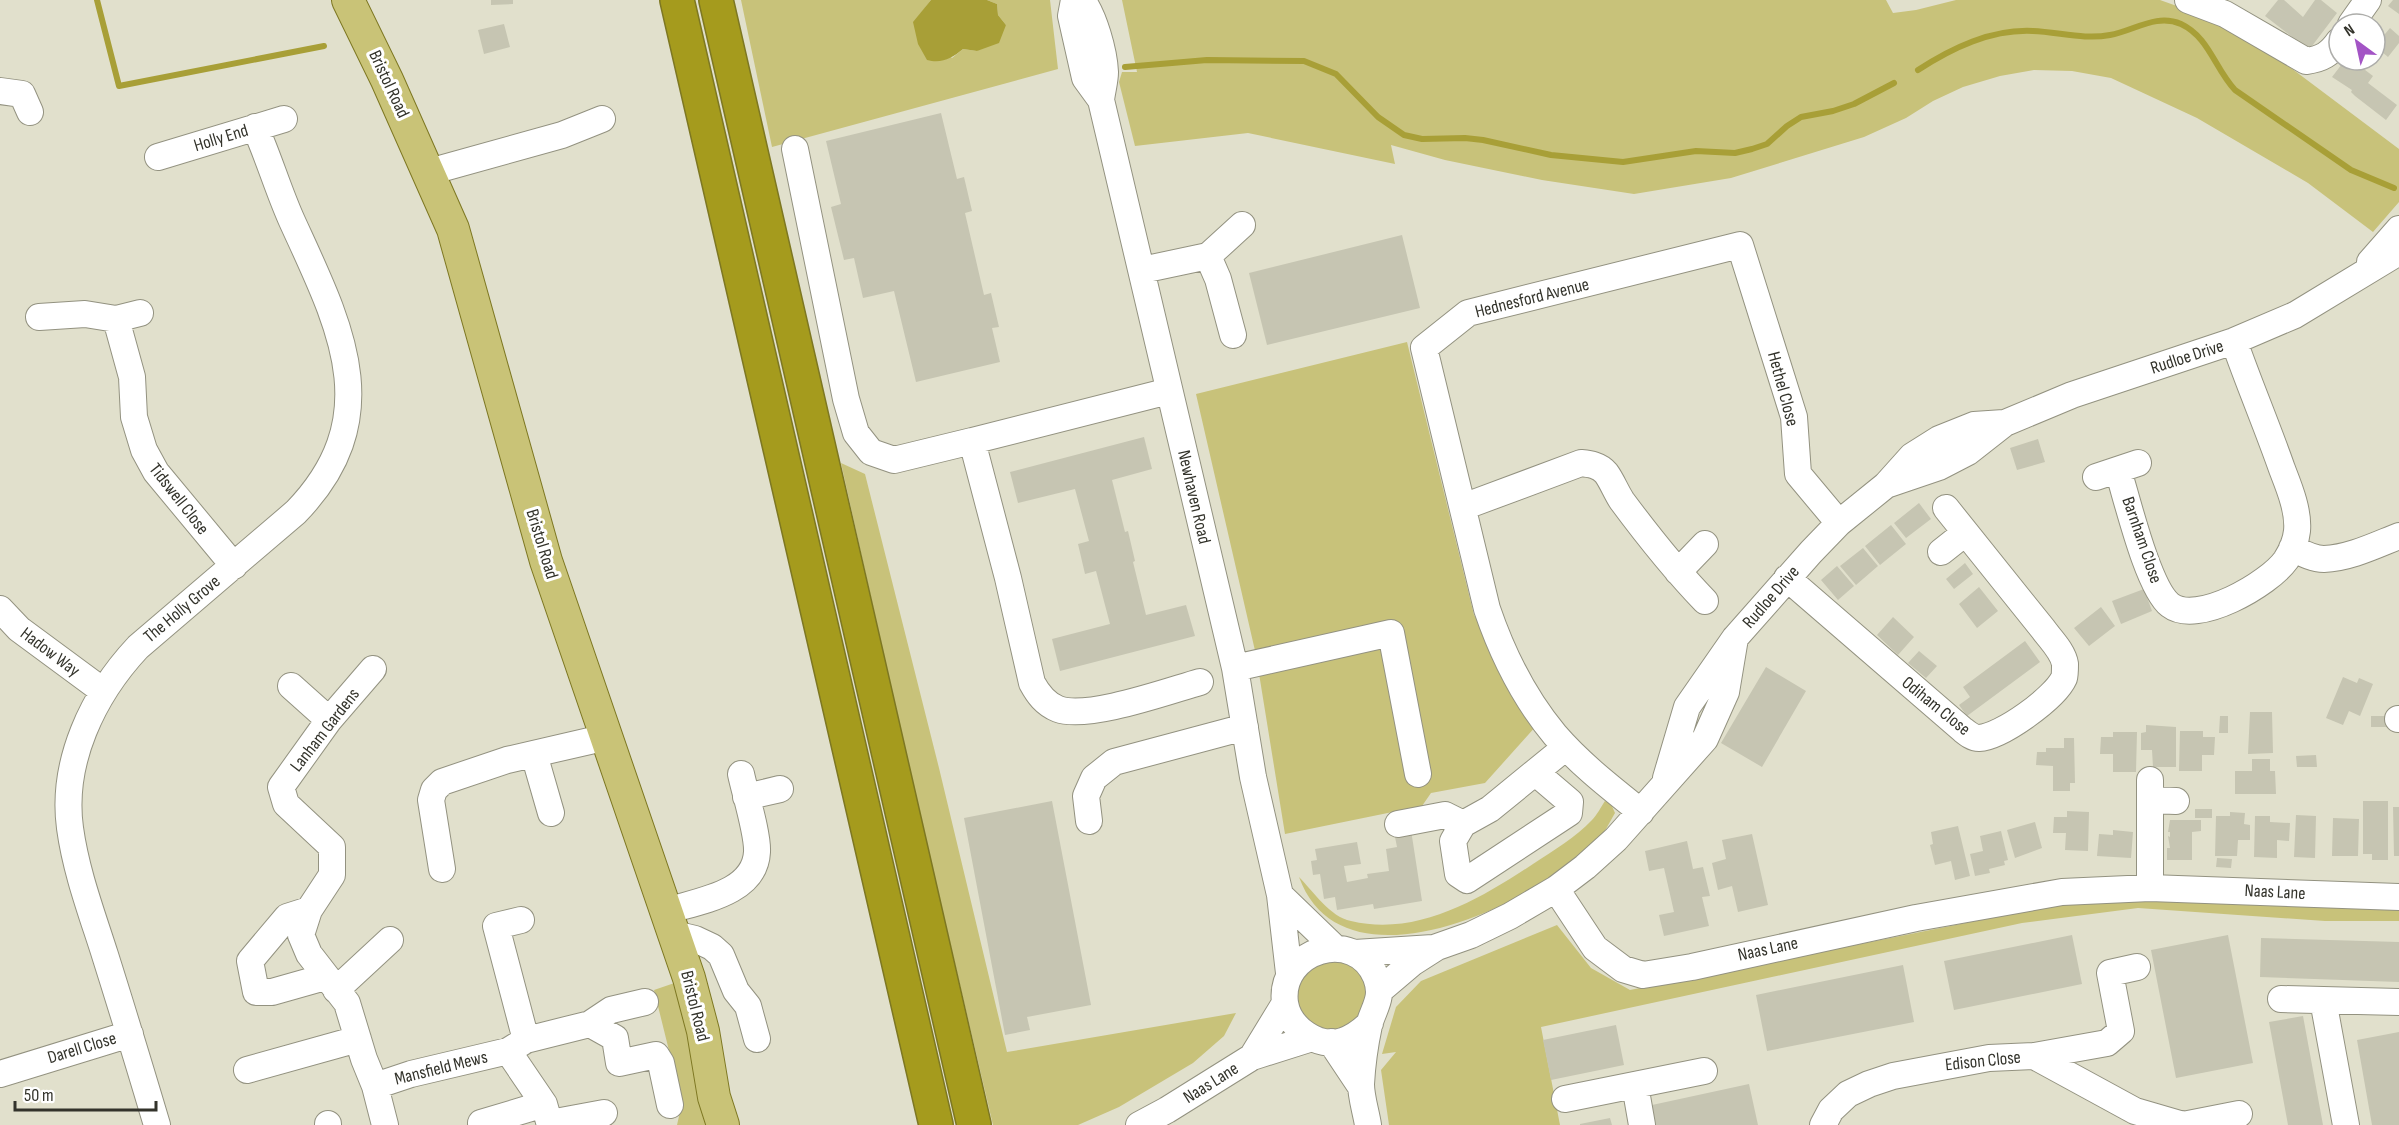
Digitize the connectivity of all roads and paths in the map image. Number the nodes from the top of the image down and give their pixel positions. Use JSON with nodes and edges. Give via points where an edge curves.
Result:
{"nodes":[{"id":1,"x":348,"y":0,"type":"edge"},
{"id":2,"x":676,"y":0,"type":"edge"},
{"id":3,"x":716,"y":0,"type":"edge"},
{"id":4,"x":1074,"y":0,"type":"edge"},
{"id":5,"x":1082,"y":0,"type":"edge"},
{"id":6,"x":2188,"y":0,"type":"edge"},
{"id":7,"x":2327,"y":54,"type":"edge"},
{"id":8,"x":0,"y":91,"type":"edge"},
{"id":9,"x":1101,"y":100,"type":"junction"},
{"id":10,"x":30,"y":112,"type":"dead end"},
{"id":11,"x":284,"y":119,"type":"dead end"},
{"id":12,"x":602,"y":119,"type":"dead end"},
{"id":13,"x":255,"y":127,"type":"junction"},
{"id":14,"x":795,"y":149,"type":"dead end"},
{"id":15,"x":158,"y":157,"type":"dead end"},
{"id":16,"x":429,"y":172,"type":"junction"},
{"id":17,"x":1242,"y":225,"type":"dead end"},
{"id":18,"x":2399,"y":229,"type":"edge"},
{"id":19,"x":1740,"y":246,"type":"joint"},
{"id":20,"x":2399,"y":252,"type":"edge"},
{"id":21,"x":1208,"y":256,"type":"junction"},
{"id":22,"x":1142,"y":270,"type":"junction"},
{"id":23,"x":2361,"y":274,"type":"junction"},
{"id":24,"x":39,"y":317,"type":"dead end"},
{"id":25,"x":1230,"y":336,"type":"dead end"},
{"id":26,"x":2234,"y":341,"type":"junction"},
{"id":27,"x":1169,"y":391,"type":"junction"},
{"id":28,"x":972,"y":441,"type":"junction"},
{"id":29,"x":2117,"y":470,"type":"dead end"},
{"id":30,"x":1463,"y":507,"type":"junction"},
{"id":31,"x":1946,"y":508,"type":"dead end"},
{"id":32,"x":1839,"y":523,"type":"junction"},
{"id":33,"x":1965,"y":532,"type":"junction"},
{"id":34,"x":2399,"y":536,"type":"edge"},
{"id":35,"x":1705,"y":544,"type":"dead end"},
{"id":36,"x":2292,"y":548,"type":"junction"},
{"id":37,"x":1941,"y":552,"type":"dead end"},
{"id":38,"x":234,"y":566,"type":"junction"},
{"id":39,"x":1678,"y":572,"type":"junction"},
{"id":40,"x":1787,"y":578,"type":"junction"},
{"id":41,"x":1706,"y":601,"type":"dead end"},
{"id":42,"x":0,"y":609,"type":"edge"},
{"id":43,"x":1235,"y":668,"type":"junction"},
{"id":44,"x":374,"y":669,"type":"dead end"},
{"id":45,"x":1200,"y":682,"type":"dead end"},
{"id":46,"x":291,"y":686,"type":"dead end"},
{"id":47,"x":103,"y":691,"type":"junction"},
{"id":48,"x":329,"y":720,"type":"junction"},
{"id":49,"x":1245,"y":727,"type":"junction"},
{"id":50,"x":607,"y":737,"type":"junction"},
{"id":51,"x":1566,"y":747,"type":"junction"},
{"id":52,"x":534,"y":754,"type":"junction"},
{"id":53,"x":1536,"y":773,"type":"junction"},
{"id":54,"x":1418,"y":774,"type":"dead end"},
{"id":55,"x":780,"y":789,"type":"dead end"},
{"id":56,"x":2176,"y":801,"type":"dead end"},
{"id":57,"x":1641,"y":812,"type":"junction"},
{"id":58,"x":551,"y":813,"type":"dead end"},
{"id":59,"x":1089,"y":821,"type":"dead end"},
{"id":60,"x":1398,"y":824,"type":"dead end"},
{"id":61,"x":1463,"y":824,"type":"junction"},
{"id":62,"x":442,"y":869,"type":"dead end"},
{"id":63,"x":2150,"y":888,"type":"junction"},
{"id":64,"x":1556,"y":890,"type":"junction"},
{"id":65,"x":1280,"y":895,"type":"junction"},
{"id":66,"x":2399,"y":897,"type":"edge"},
{"id":67,"x":309,"y":910,"type":"junction"},
{"id":68,"x":521,"y":920,"type":"dead end"},
{"id":69,"x":670,"y":922,"type":"junction"},
{"id":70,"x":390,"y":940,"type":"dead end"},
{"id":71,"x":1437,"y":947,"type":"junction"},
{"id":72,"x":1345,"y":951,"type":"junction"},
{"id":73,"x":2137,"y":967,"type":"dead end"},
{"id":74,"x":1289,"y":974,"type":"junction"},
{"id":75,"x":331,"y":983,"type":"junction"},
{"id":76,"x":1379,"y":991,"type":"junction"},
{"id":77,"x":2281,"y":999,"type":"dead end"},
{"id":78,"x":2323,"y":1000,"type":"junction"},
{"id":79,"x":645,"y":1002,"type":"dead end"},
{"id":80,"x":2399,"y":1002,"type":"edge"},
{"id":81,"x":1285,"y":1003,"type":"junction"},
{"id":82,"x":1370,"y":1023,"type":"junction"},
{"id":83,"x":590,"y":1024,"type":"junction"},
{"id":84,"x":130,"y":1034,"type":"junction"},
{"id":85,"x":358,"y":1039,"type":"junction"},
{"id":86,"x":757,"y":1039,"type":"dead end"},
{"id":87,"x":1322,"y":1040,"type":"junction"},
{"id":88,"x":517,"y":1045,"type":"junction"},
{"id":89,"x":2034,"y":1056,"type":"junction"},
{"id":90,"x":1252,"y":1057,"type":"junction"},
{"id":91,"x":247,"y":1070,"type":"dead end"},
{"id":92,"x":1704,"y":1071,"type":"dead end"},
{"id":93,"x":0,"y":1074,"type":"edge"},
{"id":94,"x":1635,"y":1085,"type":"junction"},
{"id":95,"x":375,"y":1086,"type":"junction"},
{"id":96,"x":1361,"y":1087,"type":"junction"},
{"id":97,"x":1564,"y":1099,"type":"dead end"},
{"id":98,"x":670,"y":1105,"type":"dead end"},
{"id":99,"x":604,"y":1113,"type":"dead end"},
{"id":100,"x":2239,"y":1114,"type":"dead end"},
{"id":101,"x":715,"y":1116,"type":"edge"},
{"id":102,"x":548,"y":1117,"type":"edge"},
{"id":103,"x":481,"y":1123,"type":"dead end"},
{"id":104,"x":157,"y":1125,"type":"edge"},
{"id":105,"x":386,"y":1125,"type":"edge"},
{"id":106,"x":936,"y":1125,"type":"edge"},
{"id":107,"x":974,"y":1125,"type":"edge"},
{"id":108,"x":1139,"y":1125,"type":"edge"},
{"id":109,"x":1368,"y":1125,"type":"edge"},
{"id":110,"x":1642,"y":1125,"type":"edge"},
{"id":111,"x":1823,"y":1125,"type":"edge"},
{"id":112,"x":2183,"y":1125,"type":"edge"},
{"id":113,"x":2346,"y":1125,"type":"edge"}],
"edges":[{"from":1,"to":16,"type":"main road","name":"Bristol Road"},
{"from":2,"to":106,"type":"highway"},
{"from":3,"to":107,"type":"highway"},
{"from":4,"to":9,"type":"street","name":"Newhaven Road","via":[[1071,16],[1085,78]]},
{"from":5,"to":9,"type":"street","name":"Newhaven Road","via":[[1090,11],[1105,72]]},
{"from":6,"to":7,"type":"street","via":[[2224,14],[2306,61]]},
{"from":8,"to":10,"type":"street","via":[[22,94]]},
{"from":9,"to":22,"type":"street","name":"Newhaven Road"},
{"from":11,"to":13,"type":"street","name":"Holly End"},
{"from":12,"to":16,"type":"street","via":[[562,135]]},
{"from":13,"to":15,"type":"street","name":"Holly End"},
{"from":13,"to":38,"type":"street","name":"The Holly Grove","via":[[325,292],[348,368],[349,406],[340,449],[314,494]]},
{"from":14,"to":28,"type":"street","via":[[856,434],[871,452],[894,460]]},
{"from":16,"to":50,"type":"main road","name":"Bristol Road","via":[[453,229],[546,561]]},
{"from":17,"to":21,"type":"street"},
{"from":18,"to":23,"type":"street","name":"Rudloe Drive"},
{"from":19,"to":30,"type":"street","name":"Hednesford Avenue","via":[[1468,313],[1424,348]]},
{"from":19,"to":32,"type":"street","name":"Hethel Close","via":[[1794,417],[1798,474]]},
{"from":20,"to":23,"type":"street","name":"Rudloe Drive"},
{"from":21,"to":22,"type":"street"},
{"from":21,"to":25,"type":"street","via":[[1218,279]]},
{"from":22,"to":27,"type":"street","name":"Newhaven Road"},
{"from":23,"to":26,"type":"street","name":"Rudloe Drive","via":[[2295,315]]},
{"from":24,"to":38,"type":"street","name":"Tidswell Close","via":[[128,316],[134,417],[144,450],[156,472]]},
{"from":26,"to":32,"type":"street","name":"Rudloe Drive","via":[[2072,395],[2005,423],[1974,425],[1939,440],[1912,456],[1886,485]]},
{"from":26,"to":36,"type":"street","name":"Barnham Close","via":[[2288,486],[2297,531]]},
{"from":27,"to":28,"type":"street"},
{"from":27,"to":43,"type":"street","name":"Newhaven Road"},
{"from":28,"to":45,"type":"street","via":[[1032,683],[1041,698],[1071,712],[1113,706]]},
{"from":29,"to":36,"type":"street","name":"Barnham Close","via":[[2154,581],[2170,605],[2202,611],[2214,607],[2269,577],[2285,562]]},
{"from":30,"to":39,"type":"street","via":[[1581,463],[1593,464],[1605,472],[1617,494]]},
{"from":30,"to":51,"type":"street","name":"Hednesford Avenue","via":[[1497,640],[1536,708]]},
{"from":31,"to":33,"type":"street","name":"Odiham Close"},
{"from":32,"to":40,"type":"street","name":"Rudloe Drive"},
{"from":33,"to":37,"type":"street"},
{"from":33,"to":40,"type":"street","name":"Odiham Close","via":[[2043,629],[2065,663],[2064,676],[2054,691],[2024,717],[1987,737],[1975,738],[1963,730]]},
{"from":34,"to":36,"type":"street","via":[[2323,559]]},
{"from":35,"to":39,"type":"street"},
{"from":38,"to":47,"type":"street","name":"The Holly Grove","via":[[138,647],[119,666]]},
{"from":39,"to":41,"type":"street"},
{"from":40,"to":57,"type":"street","name":"Rudloe Drive","via":[[1735,638],[1687,707],[1664,784]]},
{"from":42,"to":47,"type":"street","name":"Hadow Way","via":[[19,629]]},
{"from":43,"to":49,"type":"street","name":"Newhaven Road"},
{"from":43,"to":54,"type":"street","via":[[1391,633]]},
{"from":44,"to":48,"type":"street","name":"Lanham Gardens"},
{"from":46,"to":48,"type":"street"},
{"from":47,"to":84,"type":"street","name":"The Holly Grove","via":[[76,751],[68,801],[70,827],[81,878]]},
{"from":48,"to":67,"type":"street","name":"Lanham Gardens","via":[[281,787],[286,804],[332,847],[332,875]]},
{"from":49,"to":59,"type":"street","via":[[1114,762],[1094,778],[1086,796]]},
{"from":49,"to":65,"type":"street","name":"Newhaven Road","via":[[1262,824]]},
{"from":50,"to":52,"type":"street"},
{"from":50,"to":69,"type":"main road","name":"Bristol Road"},
{"from":51,"to":53,"type":"street"},
{"from":51,"to":57,"type":"street","name":"Hednesford Avenue"},
{"from":52,"to":58,"type":"street"},
{"from":52,"to":62,"type":"street","via":[[442,782],[434,790],[431,800]]},
{"from":53,"to":61,"type":"street","via":[[1490,809]]},
{"from":53,"to":61,"type":"street","via":[[1570,802],[1569,813],[1467,880],[1458,874],[1453,842]]},
{"from":55,"to":69,"type":"street","via":[[744,785],[757,850],[749,876]]},
{"from":56,"to":63,"type":"street","via":[[2150,790]]},
{"from":57,"to":64,"type":"street","name":"Rudloe Drive","via":[[1586,867]]},
{"from":60,"to":61,"type":"street","via":[[1445,815]]},
{"from":63,"to":64,"type":"street","name":"Naas Lane","via":[[2062,892],[1643,975],[1623,969],[1595,948]]},
{"from":63,"to":66,"type":"street","name":"Naas Lane"},
{"from":64,"to":71,"type":"street","via":[[1471,935]]},
{"from":65,"to":72,"type":"street"},
{"from":65,"to":74,"type":"street","name":"Newhaven Road"},
{"from":67,"to":75,"type":"street","name":"Lanham Gardens","via":[[301,935],[309,954]]},
{"from":67,"to":75,"type":"street","via":[[287,917],[250,961],[256,992]]},
{"from":68,"to":88,"type":"street","name":"Mansfield Mews","via":[[496,926]]},
{"from":69,"to":86,"type":"street","via":[[721,955],[736,991],[748,1006]]},
{"from":69,"to":101,"type":"main road","name":"Bristol Road","via":[[703,1031]]},
{"from":70,"to":75,"type":"street"},
{"from":71,"to":72,"type":"street"},
{"from":71,"to":76,"type":"street"},
{"from":72,"to":74,"type":"street","via":[[1313,952]]},
{"from":72,"to":76,"type":"street","via":[[1370,967]]},
{"from":73,"to":89,"type":"street","via":[[2110,973],[2121,1031],[2107,1043]]},
{"from":74,"to":81,"type":"street"},
{"from":75,"to":85,"type":"street","name":"Lanham Gardens","via":[[347,1003]]},
{"from":76,"to":82,"type":"street","via":[[1378,1006]]},
{"from":77,"to":78,"type":"street"},
{"from":78,"to":80,"type":"street"},
{"from":78,"to":113,"type":"street"},
{"from":79,"to":83,"type":"street","name":"Mansfield Mews","via":[[611,1010]]},
{"from":81,"to":87,"type":"street","via":[[1302,1032]]},
{"from":81,"to":90,"type":"street","name":"Naas Lane"},
{"from":82,"to":87,"type":"street","via":[[1360,1033],[1342,1041]]},
{"from":82,"to":96,"type":"street"},
{"from":83,"to":88,"type":"street","name":"Mansfield Mews"},
{"from":83,"to":98,"type":"street","via":[[615,1038],[619,1063],[656,1055]]},
{"from":84,"to":93,"type":"street","name":"Darell Close"},
{"from":84,"to":104,"type":"street","name":"The Holly Grove"},
{"from":85,"to":91,"type":"street"},
{"from":85,"to":95,"type":"street","name":"Lanham Gardens"},
{"from":87,"to":90,"type":"street","name":"Naas Lane"},
{"from":87,"to":96,"type":"street"},
{"from":88,"to":95,"type":"street","name":"Mansfield Mews"},
{"from":88,"to":102,"type":"street","name":"Mansfield Mews"},
{"from":89,"to":111,"type":"street","name":"Edison Close","via":[[1989,1058],[1893,1076],[1848,1095],[1831,1110]]},
{"from":89,"to":112,"type":"street","name":"Edison Close","via":[[2135,1111]]},
{"from":90,"to":108,"type":"street","name":"Naas Lane"},
{"from":92,"to":94,"type":"street"},
{"from":94,"to":97,"type":"street"},
{"from":94,"to":110,"type":"street"},
{"from":95,"to":105,"type":"street","name":"Lanham Gardens"},
{"from":96,"to":109,"type":"street"},
{"from":99,"to":102,"type":"street"},
{"from":100,"to":112,"type":"street"},
{"from":102,"to":103,"type":"street"}]}
